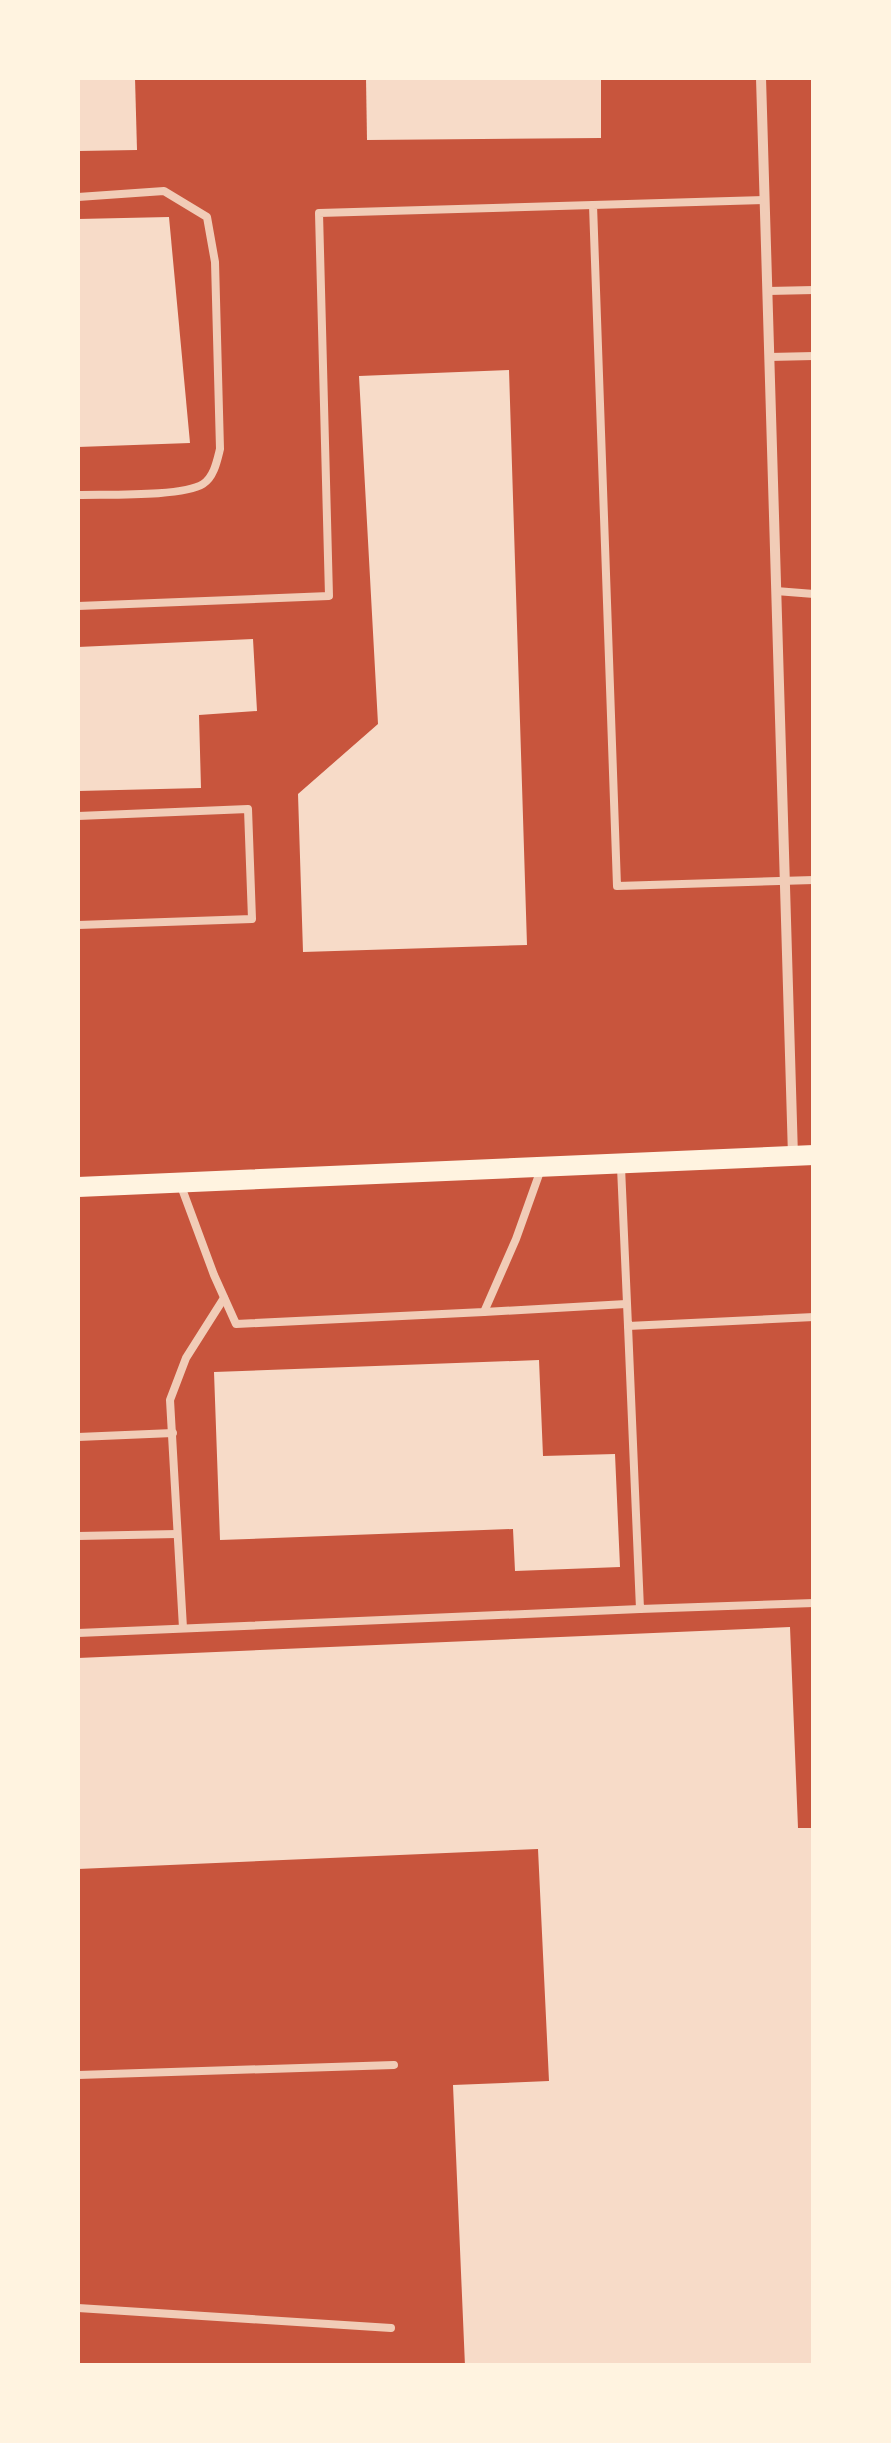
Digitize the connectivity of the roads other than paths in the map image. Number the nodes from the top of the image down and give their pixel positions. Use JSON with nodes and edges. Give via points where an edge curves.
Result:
{"nodes":[{"id":1,"x":761,"y":78,"type":"edge"},
{"id":2,"x":78,"y":197,"type":"edge"},
{"id":3,"x":765,"y":200,"type":"junction"},
{"id":4,"x":593,"y":205,"type":"junction"},
{"id":5,"x":814,"y":290,"type":"edge"},
{"id":6,"x":768,"y":291,"type":"junction"},
{"id":7,"x":814,"y":356,"type":"edge"},
{"id":8,"x":769,"y":357,"type":"junction"},
{"id":9,"x":78,"y":496,"type":"edge"},
{"id":10,"x":776,"y":591,"type":"junction"},
{"id":11,"x":814,"y":594,"type":"edge"},
{"id":12,"x":78,"y":606,"type":"edge"},
{"id":13,"x":78,"y":816,"type":"edge"},
{"id":14,"x":814,"y":880,"type":"edge"},
{"id":15,"x":785,"y":881,"type":"junction"},
{"id":16,"x":78,"y":926,"type":"edge"},
{"id":17,"x":803,"y":1155,"type":"edge"},
{"id":18,"x":621,"y":1163,"type":"junction"},
{"id":19,"x":542,"y":1166,"type":"junction"},
{"id":20,"x":179,"y":1182,"type":"junction"},
{"id":21,"x":78,"y":1187,"type":"edge"},
{"id":22,"x":224,"y":1298,"type":"junction"},
{"id":23,"x":626,"y":1304,"type":"junction"},
{"id":24,"x":484,"y":1312,"type":"junction"},
{"id":25,"x":814,"y":1317,"type":"edge"},
{"id":26,"x":628,"y":1326,"type":"junction"},
{"id":27,"x":172,"y":1434,"type":"junction"},
{"id":28,"x":78,"y":1437,"type":"edge"},
{"id":29,"x":177,"y":1534,"type":"junction"},
{"id":30,"x":78,"y":1536,"type":"edge"},
{"id":31,"x":814,"y":1603,"type":"edge"},
{"id":32,"x":640,"y":1608,"type":"junction"},
{"id":33,"x":184,"y":1628,"type":"junction"},
{"id":34,"x":78,"y":1632,"type":"edge"},
{"id":35,"x":394,"y":2066,"type":"dead end"},
{"id":36,"x":78,"y":2075,"type":"edge"},
{"id":37,"x":78,"y":2308,"type":"edge"},
{"id":38,"x":391,"y":2328,"type":"dead end"}],
"edges":[{"from":1,"to":3,"type":"street"},
{"from":2,"to":9,"type":"lane","via":[[164,191],[206,217],[215,262],[220,449],[204,484]]},
{"from":3,"to":4,"type":"lane"},
{"from":3,"to":6,"type":"street"},
{"from":4,"to":12,"type":"lane","via":[[318,212],[330,596]]},
{"from":4,"to":15,"type":"lane","via":[[617,886]]},
{"from":5,"to":6,"type":"lane"},
{"from":6,"to":8,"type":"street"},
{"from":7,"to":8,"type":"lane"},
{"from":8,"to":10,"type":"street"},
{"from":10,"to":11,"type":"lane"},
{"from":10,"to":15,"type":"street"},
{"from":13,"to":16,"type":"lane","via":[[248,808],[252,919]]},
{"from":14,"to":15,"type":"lane"},
{"from":15,"to":17,"type":"street"},
{"from":17,"to":18,"type":"main road"},
{"from":18,"to":19,"type":"main road"},
{"from":18,"to":23,"type":"lane"},
{"from":19,"to":20,"type":"main road"},
{"from":19,"to":24,"type":"lane"},
{"from":20,"to":21,"type":"main road"},
{"from":20,"to":22,"type":"lane"},
{"from":22,"to":24,"type":"lane","via":[[236,1324]]},
{"from":22,"to":27,"type":"lane","via":[[180,1372],[170,1400]]},
{"from":23,"to":24,"type":"lane"},
{"from":23,"to":26,"type":"lane"},
{"from":25,"to":26,"type":"lane"},
{"from":26,"to":32,"type":"lane"},
{"from":27,"to":28,"type":"lane"},
{"from":27,"to":29,"type":"lane"},
{"from":29,"to":30,"type":"lane"},
{"from":29,"to":33,"type":"lane"},
{"from":31,"to":32,"type":"lane"},
{"from":32,"to":33,"type":"lane"},
{"from":33,"to":34,"type":"lane"},
{"from":35,"to":36,"type":"lane"},
{"from":37,"to":38,"type":"lane"}]}
